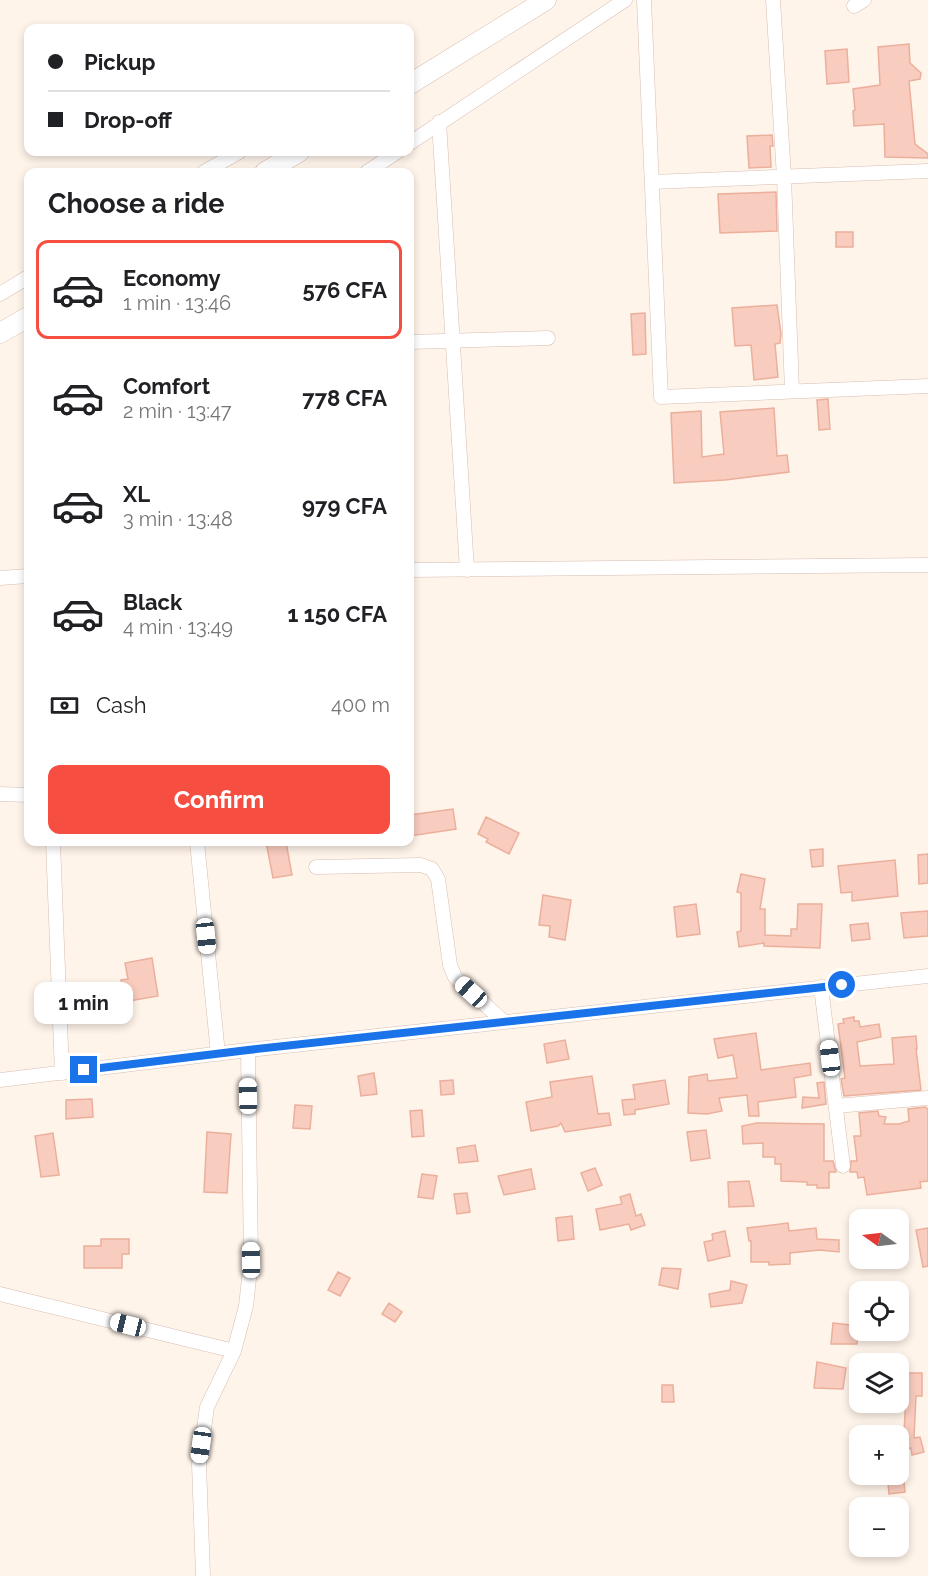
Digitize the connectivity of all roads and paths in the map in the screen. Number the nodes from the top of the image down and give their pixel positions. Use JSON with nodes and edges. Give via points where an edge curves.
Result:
{"nodes":[{"id":1,"x":546,"y":0,"type":"edge"},
{"id":2,"x":625,"y":0,"type":"edge"},
{"id":3,"x":644,"y":0,"type":"edge"},
{"id":4,"x":773,"y":0,"type":"edge"},
{"id":5,"x":414,"y":82,"type":"edge"},
{"id":6,"x":439,"y":122,"type":"junction"},
{"id":7,"x":414,"y":140,"type":"edge"},
{"id":8,"x":232,"y":156,"type":"edge"},
{"id":9,"x":292,"y":156,"type":"edge"},
{"id":10,"x":391,"y":156,"type":"edge"},
{"id":11,"x":211,"y":168,"type":"edge"},
{"id":12,"x":272,"y":168,"type":"edge"},
{"id":13,"x":373,"y":168,"type":"edge"},
{"id":14,"x":928,"y":171,"type":"edge"},
{"id":15,"x":784,"y":177,"type":"junction"},
{"id":16,"x":652,"y":182,"type":"junction"},
{"id":17,"x":24,"y":279,"type":"edge"},
{"id":18,"x":0,"y":294,"type":"edge"},
{"id":19,"x":24,"y":320,"type":"edge"},
{"id":20,"x":0,"y":333,"type":"edge"},
{"id":21,"x":548,"y":338,"type":"dead end"},
{"id":22,"x":452,"y":339,"type":"junction"},
{"id":23,"x":414,"y":342,"type":"edge"},
{"id":24,"x":928,"y":386,"type":"edge"},
{"id":25,"x":792,"y":392,"type":"junction"},
{"id":26,"x":928,"y":565,"type":"edge"},
{"id":27,"x":414,"y":570,"type":"edge"},
{"id":28,"x":467,"y":570,"type":"junction"},
{"id":29,"x":24,"y":576,"type":"edge"},
{"id":30,"x":0,"y":578,"type":"edge"},
{"id":31,"x":0,"y":794,"type":"edge"},
{"id":32,"x":24,"y":795,"type":"edge"},
{"id":33,"x":53,"y":846,"type":"edge"},
{"id":34,"x":196,"y":846,"type":"edge"},
{"id":35,"x":316,"y":867,"type":"dead end"},
{"id":36,"x":928,"y":976,"type":"edge"},
{"id":37,"x":821,"y":987,"type":"junction"},
{"id":38,"x":504,"y":1022,"type":"junction"},
{"id":39,"x":248,"y":1050,"type":"junction"},
{"id":40,"x":218,"y":1054,"type":"junction"},
{"id":41,"x":62,"y":1073,"type":"junction"},
{"id":42,"x":0,"y":1080,"type":"edge"},
{"id":43,"x":928,"y":1098,"type":"edge"},
{"id":44,"x":836,"y":1106,"type":"junction"},
{"id":45,"x":843,"y":1166,"type":"dead end"},
{"id":46,"x":0,"y":1294,"type":"edge"},
{"id":47,"x":234,"y":1351,"type":"junction"},
{"id":48,"x":203,"y":1576,"type":"edge"}],
"edges":[{"from":1,"to":5,"type":"main road"},
{"from":2,"to":6,"type":"street"},
{"from":3,"to":16,"type":"street"},
{"from":4,"to":15,"type":"street"},
{"from":6,"to":7,"type":"street"},
{"from":6,"to":22,"type":"street"},
{"from":8,"to":11,"type":"street"},
{"from":9,"to":12,"type":"main road"},
{"from":10,"to":13,"type":"street"},
{"from":14,"to":15,"type":"street"},
{"from":15,"to":16,"type":"street"},
{"from":15,"to":25,"type":"street"},
{"from":16,"to":25,"type":"street","via":[[661,397]]},
{"from":17,"to":18,"type":"street"},
{"from":19,"to":20,"type":"main road"},
{"from":21,"to":22,"type":"street"},
{"from":22,"to":23,"type":"street"},
{"from":22,"to":28,"type":"street"},
{"from":24,"to":25,"type":"street"},
{"from":26,"to":28,"type":"street"},
{"from":27,"to":28,"type":"street"},
{"from":29,"to":30,"type":"street"},
{"from":31,"to":32,"type":"street"},
{"from":33,"to":41,"type":"street"},
{"from":34,"to":40,"type":"street"},
{"from":35,"to":38,"type":"street","via":[[421,865],[432,869],[438,879],[450,966],[455,977]]},
{"from":36,"to":37,"type":"street"},
{"from":37,"to":38,"type":"street"},
{"from":37,"to":44,"type":"street"},
{"from":38,"to":39,"type":"street"},
{"from":39,"to":40,"type":"street"},
{"from":39,"to":47,"type":"street","via":[[251,1260],[246,1306]]},
{"from":40,"to":41,"type":"street"},
{"from":41,"to":42,"type":"street"},
{"from":43,"to":44,"type":"street"},
{"from":44,"to":45,"type":"street"},
{"from":46,"to":47,"type":"street"},
{"from":47,"to":48,"type":"street","via":[[207,1407],[199,1464]]}]}
